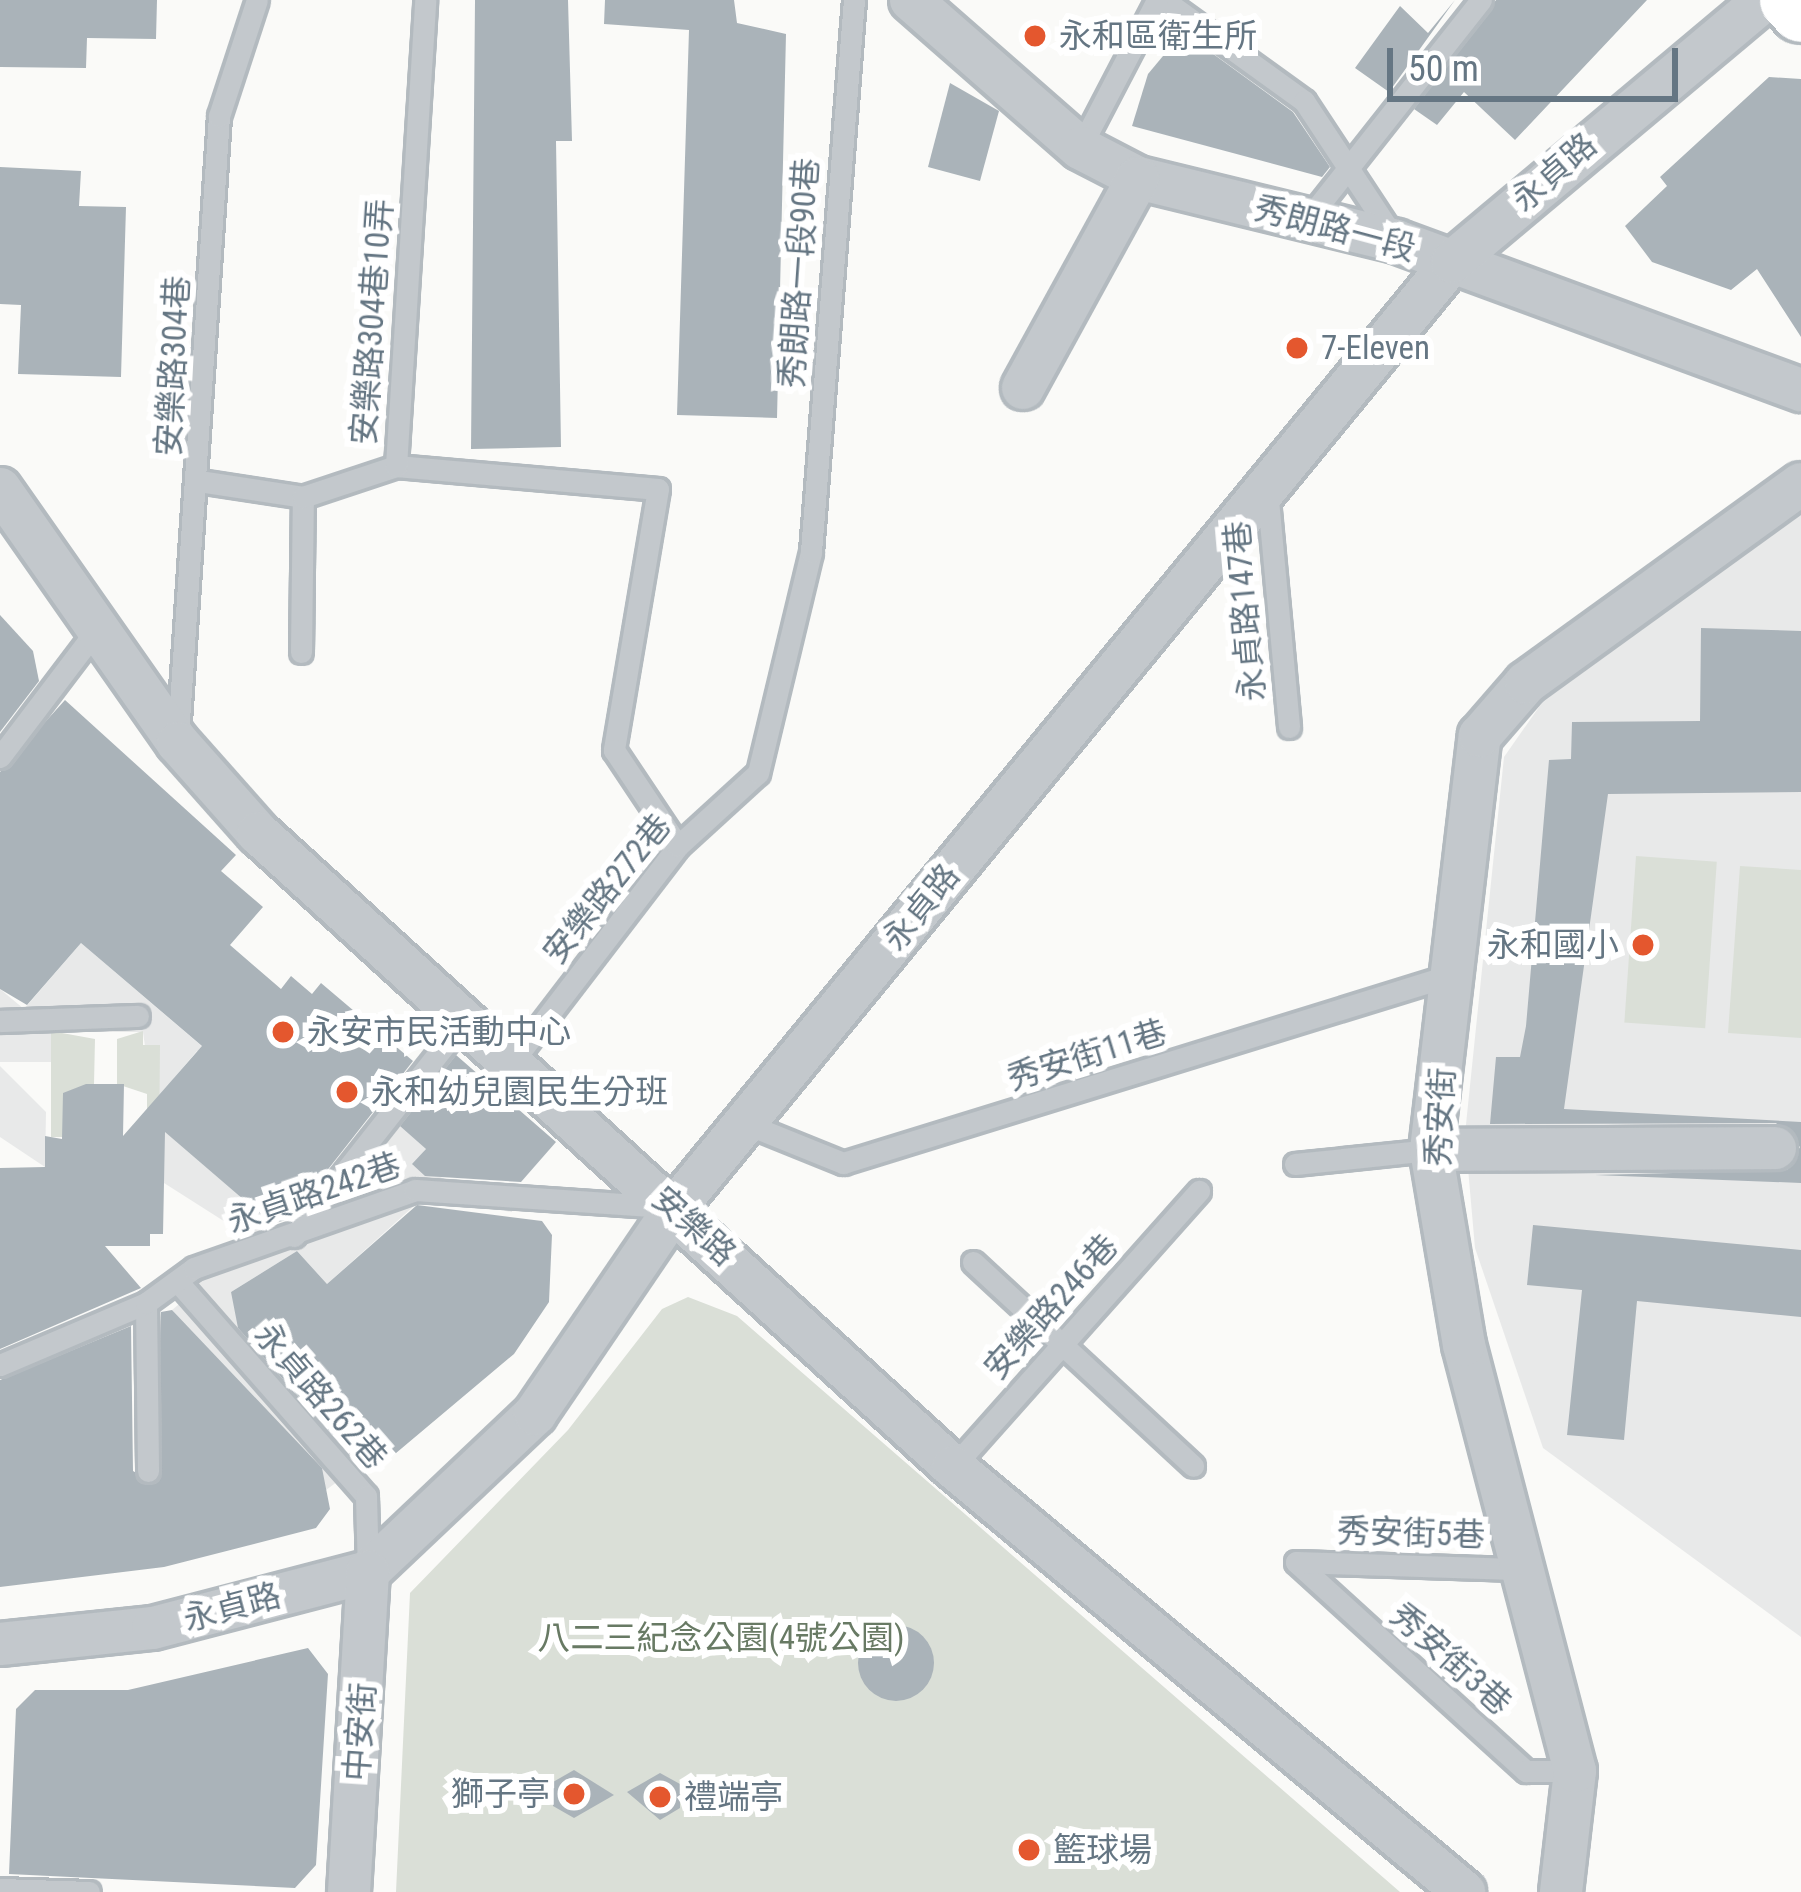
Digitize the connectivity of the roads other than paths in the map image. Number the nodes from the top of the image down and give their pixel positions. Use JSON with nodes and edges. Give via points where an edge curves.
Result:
{"nodes":[{"id":1,"x":257,"y":0,"type":"edge"},
{"id":2,"x":425,"y":0,"type":"edge"},
{"id":3,"x":854,"y":0,"type":"edge"},
{"id":4,"x":1161,"y":0,"type":"edge"},
{"id":5,"x":1480,"y":0,"type":"edge"},
{"id":6,"x":1764,"y":0,"type":"edge"},
{"id":7,"x":1790,"y":0,"type":"edge"},
{"id":8,"x":926,"y":5,"type":"edge"},
{"id":9,"x":1801,"y":12,"type":"edge"},
{"id":10,"x":1080,"y":148,"type":"junction"},
{"id":11,"x":1348,"y":167,"type":"junction"},
{"id":12,"x":1138,"y":178,"type":"junction"},
{"id":13,"x":1308,"y":219,"type":"junction"},
{"id":14,"x":1396,"y":242,"type":"junction"},
{"id":15,"x":1452,"y":262,"type":"junction"},
{"id":16,"x":1023,"y":388,"type":"dead end"},
{"id":17,"x":1801,"y":390,"type":"edge"},
{"id":18,"x":396,"y":466,"type":"junction"},
{"id":19,"x":200,"y":481,"type":"junction"},
{"id":20,"x":1801,"y":484,"type":"edge"},
{"id":21,"x":1267,"y":488,"type":"junction"},
{"id":22,"x":1,"y":495,"type":"edge"},
{"id":23,"x":303,"y":497,"type":"junction"},
{"id":24,"x":811,"y":552,"type":"joint"},
{"id":25,"x":95,"y":632,"type":"junction"},
{"id":26,"x":301,"y":652,"type":"dead end"},
{"id":27,"x":1289,"y":728,"type":"dead end"},
{"id":28,"x":178,"y":742,"type":"junction"},
{"id":29,"x":0,"y":757,"type":"edge"},
{"id":30,"x":678,"y":846,"type":"junction"},
{"id":31,"x":1451,"y":975,"type":"junction"},
{"id":32,"x":138,"y":1016,"type":"dead end"},
{"id":33,"x":0,"y":1021,"type":"edge"},
{"id":34,"x":463,"y":1022,"type":"junction"},
{"id":35,"x":510,"y":1065,"type":"junction"},
{"id":36,"x":744,"y":1123,"type":"junction"},
{"id":37,"x":1775,"y":1148,"type":"dead end"},
{"id":38,"x":1431,"y":1150,"type":"junction"},
{"id":39,"x":1294,"y":1164,"type":"dead end"},
{"id":40,"x":1199,"y":1192,"type":"dead end"},
{"id":41,"x":675,"y":1208,"type":"junction"},
{"id":42,"x":294,"y":1236,"type":"junction"},
{"id":43,"x":973,"y":1262,"type":"dead end"},
{"id":44,"x":178,"y":1282,"type":"junction"},
{"id":45,"x":146,"y":1303,"type":"junction"},
{"id":46,"x":1060,"y":1347,"type":"junction"},
{"id":47,"x":0,"y":1366,"type":"edge"},
{"id":48,"x":1193,"y":1466,"type":"dead end"},
{"id":49,"x":953,"y":1467,"type":"junction"},
{"id":50,"x":148,"y":1471,"type":"dead end"},
{"id":51,"x":1296,"y":1562,"type":"joint"},
{"id":52,"x":1523,"y":1569,"type":"junction"},
{"id":53,"x":368,"y":1572,"type":"junction"},
{"id":54,"x":0,"y":1644,"type":"edge"},
{"id":55,"x":1575,"y":1771,"type":"junction"},
{"id":56,"x":0,"y":1889,"type":"edge"},
{"id":57,"x":89,"y":1892,"type":"edge"},
{"id":58,"x":349,"y":1892,"type":"edge"},
{"id":59,"x":1464,"y":1892,"type":"edge"},
{"id":60,"x":1561,"y":1892,"type":"edge"}],
"edges":[{"from":1,"to":19,"type":"lane","name":"安樂路304巷","via":[[219,116]]},
{"from":2,"to":18,"type":"lane","name":"安樂路304巷10弄"},
{"from":3,"to":24,"type":"lane","name":"秀朗路一段90巷"},
{"from":4,"to":10,"type":"lane"},
{"from":4,"to":11,"type":"lane","via":[[1304,101]]},
{"from":5,"to":11,"type":"lane"},
{"from":6,"to":15,"type":"street","name":"永貞路"},
{"from":7,"to":9,"type":"street"},
{"from":8,"to":10,"type":"street","name":"秀朗路一段"},
{"from":10,"to":12,"type":"street","name":"秀朗路一段"},
{"from":11,"to":13,"type":"lane"},
{"from":11,"to":14,"type":"lane"},
{"from":12,"to":13,"type":"street","name":"秀朗路一段"},
{"from":12,"to":16,"type":"street"},
{"from":13,"to":14,"type":"street","name":"秀朗路一段"},
{"from":14,"to":15,"type":"street","name":"秀朗路一段"},
{"from":15,"to":17,"type":"street","name":"秀朗路一段"},
{"from":15,"to":21,"type":"street","name":"永貞路"},
{"from":18,"to":23,"type":"lane","name":"安樂路304巷10弄"},
{"from":18,"to":30,"type":"lane","via":[[658,489],[614,750]]},
{"from":19,"to":23,"type":"lane"},
{"from":19,"to":28,"type":"lane","name":"安樂路304巷"},
{"from":20,"to":31,"type":"street","name":"秀安街","via":[[1526,683],[1480,736]]},
{"from":21,"to":27,"type":"lane","name":"永貞路147巷"},
{"from":21,"to":36,"type":"street","name":"永貞路"},
{"from":22,"to":25,"type":"street","name":"安樂路"},
{"from":23,"to":26,"type":"lane"},
{"from":24,"to":30,"type":"lane","name":"安樂路272巷","via":[[758,773]]},
{"from":25,"to":28,"type":"street","name":"安樂路"},
{"from":25,"to":29,"type":"lane"},
{"from":28,"to":34,"type":"street","name":"安樂路","via":[[258,833]]},
{"from":30,"to":35,"type":"lane","name":"安樂路272巷"},
{"from":31,"to":36,"type":"lane","name":"秀安街11巷","via":[[843,1162]]},
{"from":31,"to":38,"type":"street","name":"秀安街"},
{"from":32,"to":33,"type":"lane"},
{"from":34,"to":35,"type":"street","name":"安樂路"},
{"from":34,"to":42,"type":"lane"},
{"from":35,"to":41,"type":"street","name":"安樂路"},
{"from":36,"to":41,"type":"street","name":"永貞路"},
{"from":37,"to":38,"type":"street"},
{"from":38,"to":39,"type":"lane"},
{"from":38,"to":52,"type":"street","name":"秀安街","via":[[1464,1345]]},
{"from":40,"to":46,"type":"lane","name":"安樂路246巷"},
{"from":41,"to":42,"type":"lane","name":"永貞路242巷","via":[[415,1190]]},
{"from":41,"to":49,"type":"street","name":"安樂路"},
{"from":41,"to":53,"type":"street","name":"永貞路","via":[[535,1414]]},
{"from":42,"to":44,"type":"lane","name":"永貞路242巷"},
{"from":43,"to":46,"type":"lane"},
{"from":44,"to":45,"type":"lane","name":"永貞路242巷"},
{"from":44,"to":53,"type":"lane","name":"永貞路262巷","via":[[366,1496]]},
{"from":45,"to":47,"type":"lane","name":"永貞路242巷"},
{"from":45,"to":50,"type":"lane"},
{"from":46,"to":48,"type":"lane"},
{"from":46,"to":49,"type":"lane","name":"安樂路246巷"},
{"from":49,"to":59,"type":"street","name":"安樂路"},
{"from":51,"to":52,"type":"lane","name":"秀安街5巷"},
{"from":51,"to":55,"type":"lane","name":"秀安街3巷","via":[[1526,1771]]},
{"from":52,"to":55,"type":"street","name":"秀安街"},
{"from":53,"to":54,"type":"street","name":"永貞路","via":[[153,1628]]},
{"from":53,"to":58,"type":"street","name":"中安街"},
{"from":55,"to":60,"type":"street","name":"秀安街"},
{"from":56,"to":57,"type":"lane"}]}
